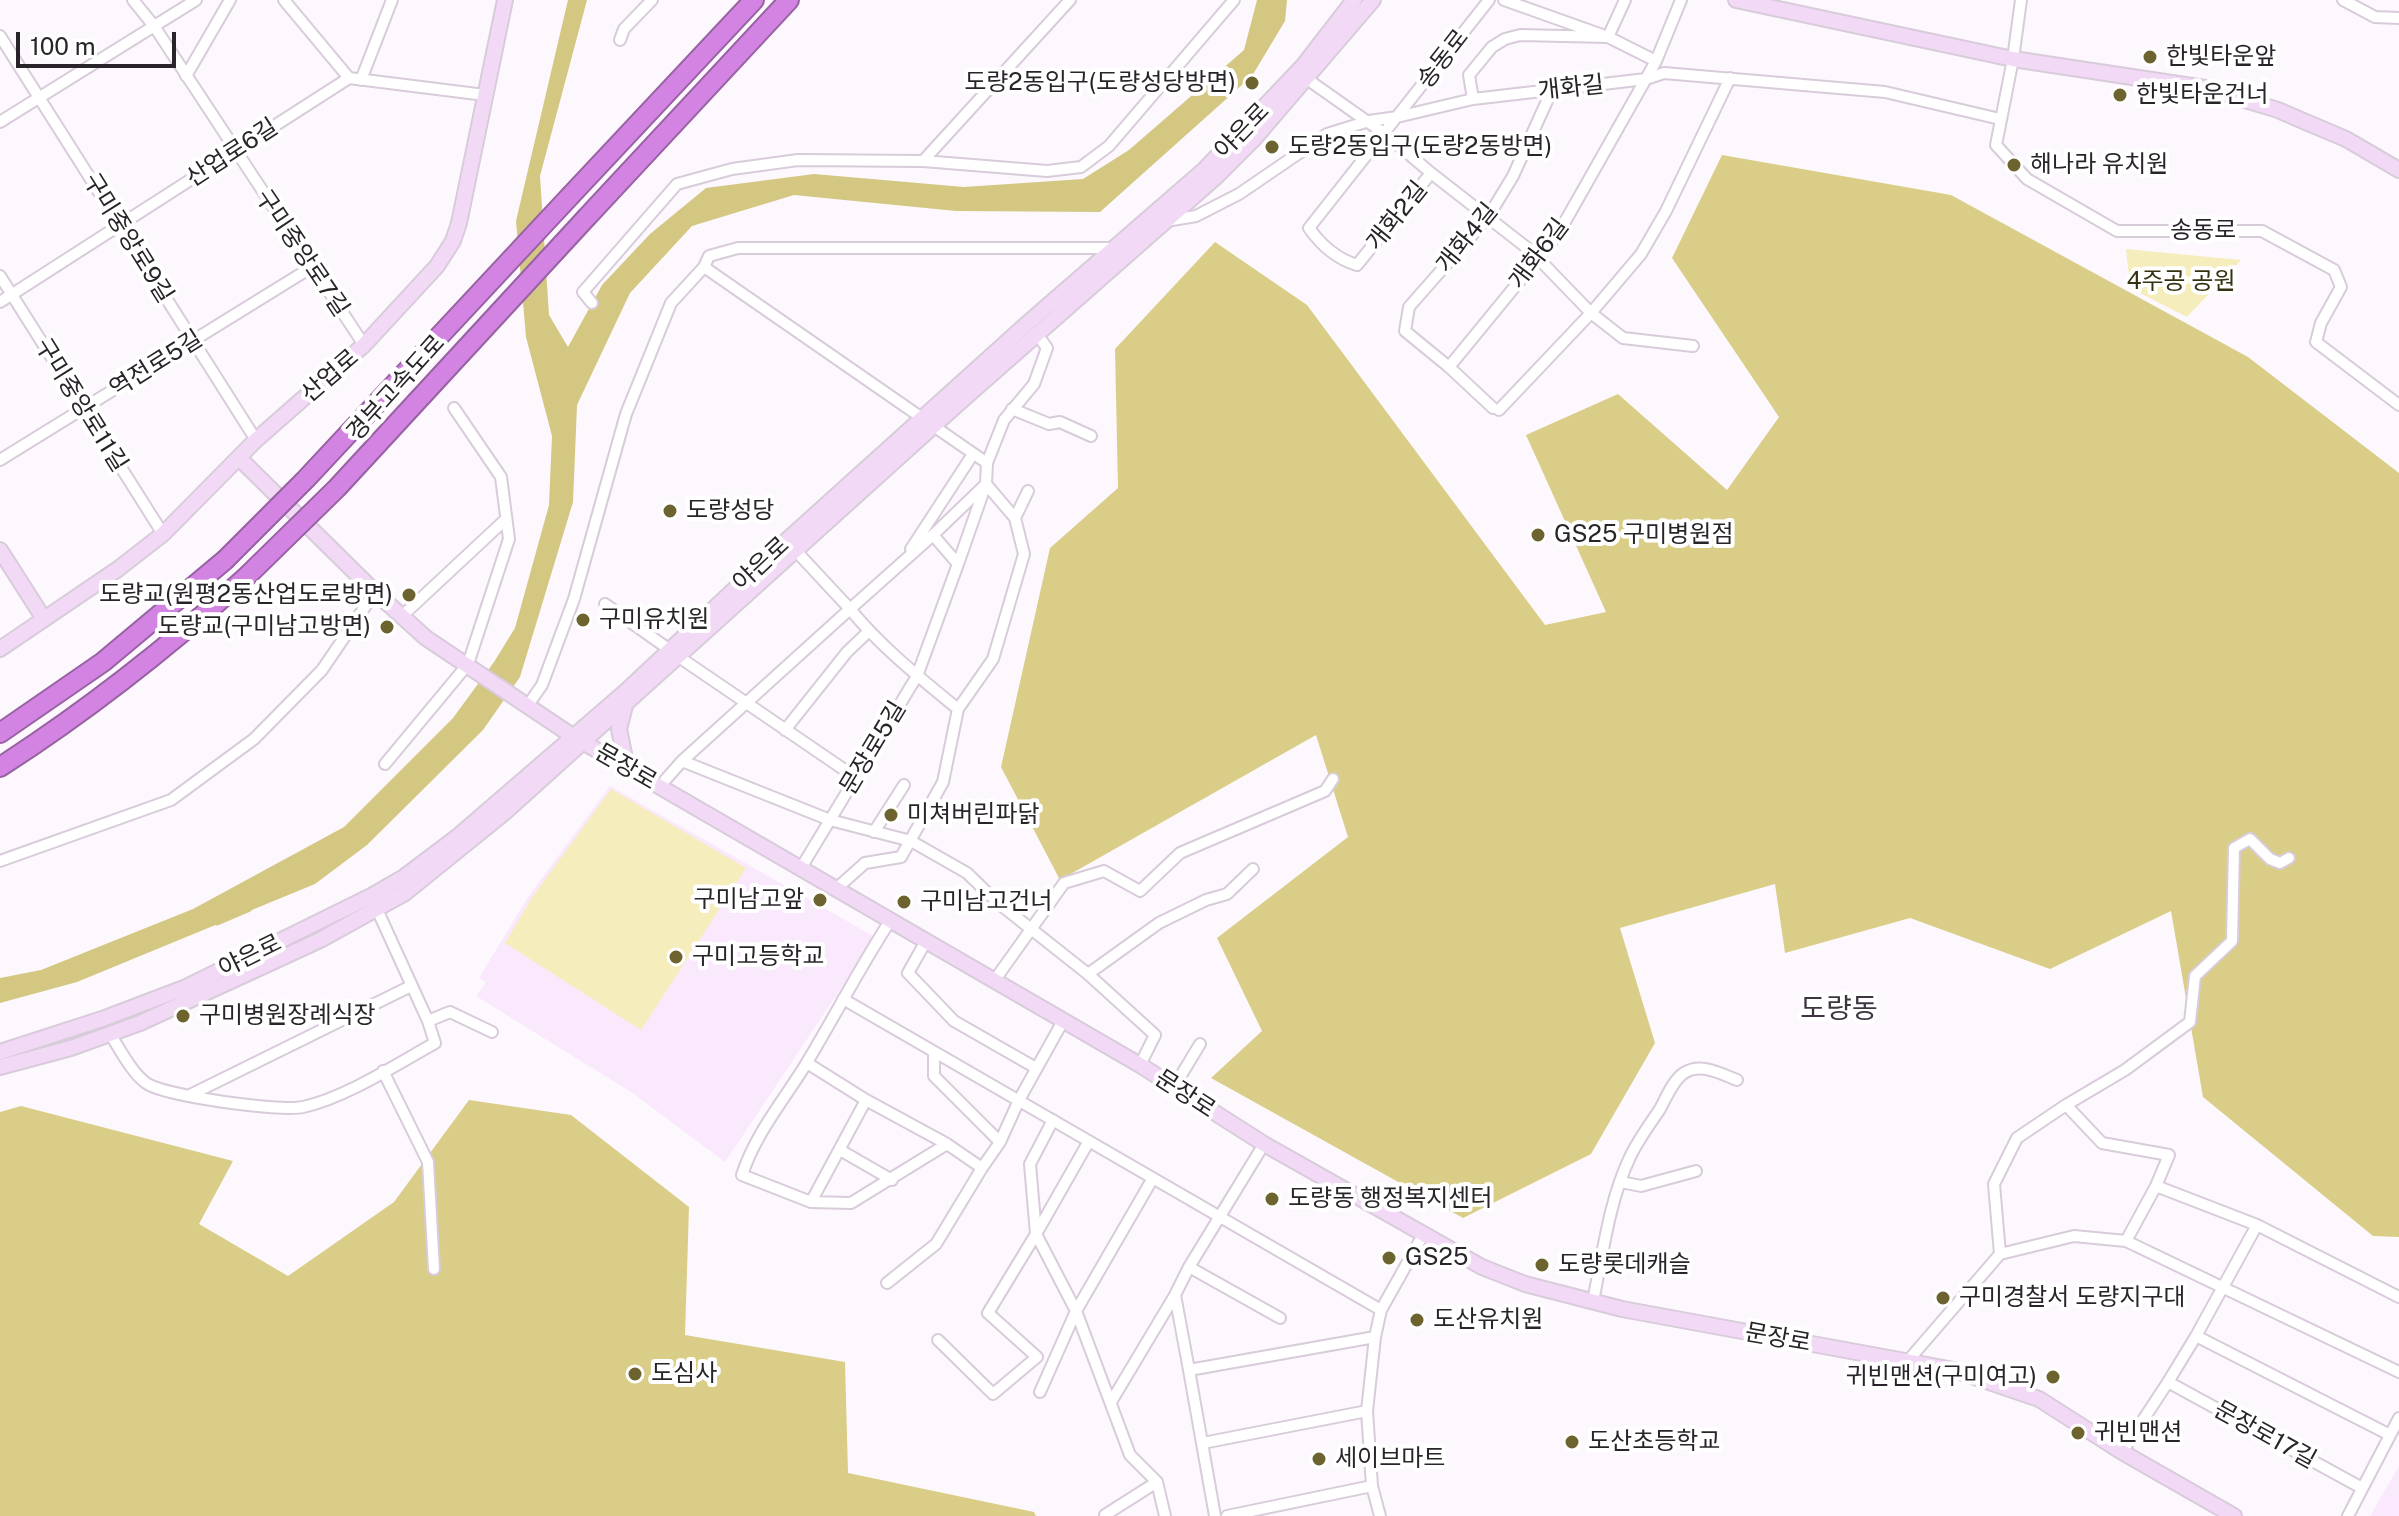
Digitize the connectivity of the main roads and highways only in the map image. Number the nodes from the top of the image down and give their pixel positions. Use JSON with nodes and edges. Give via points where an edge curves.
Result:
{"nodes":[{"id":1,"x":754,"y":0,"type":"edge"},
{"id":2,"x":789,"y":0,"type":"edge"},
{"id":3,"x":0,"y":733,"type":"edge"},
{"id":4,"x":0,"y":767,"type":"edge"}],
"edges":[{"from":1,"to":3,"type":"highway","name":"경부고속도로","bridge":true,"via":[[225,560],[103,662]]},
{"from":2,"to":4,"type":"highway","name":"경부고속도로","bridge":true,"via":[[337,488],[244,579],[157,655]]}]}
